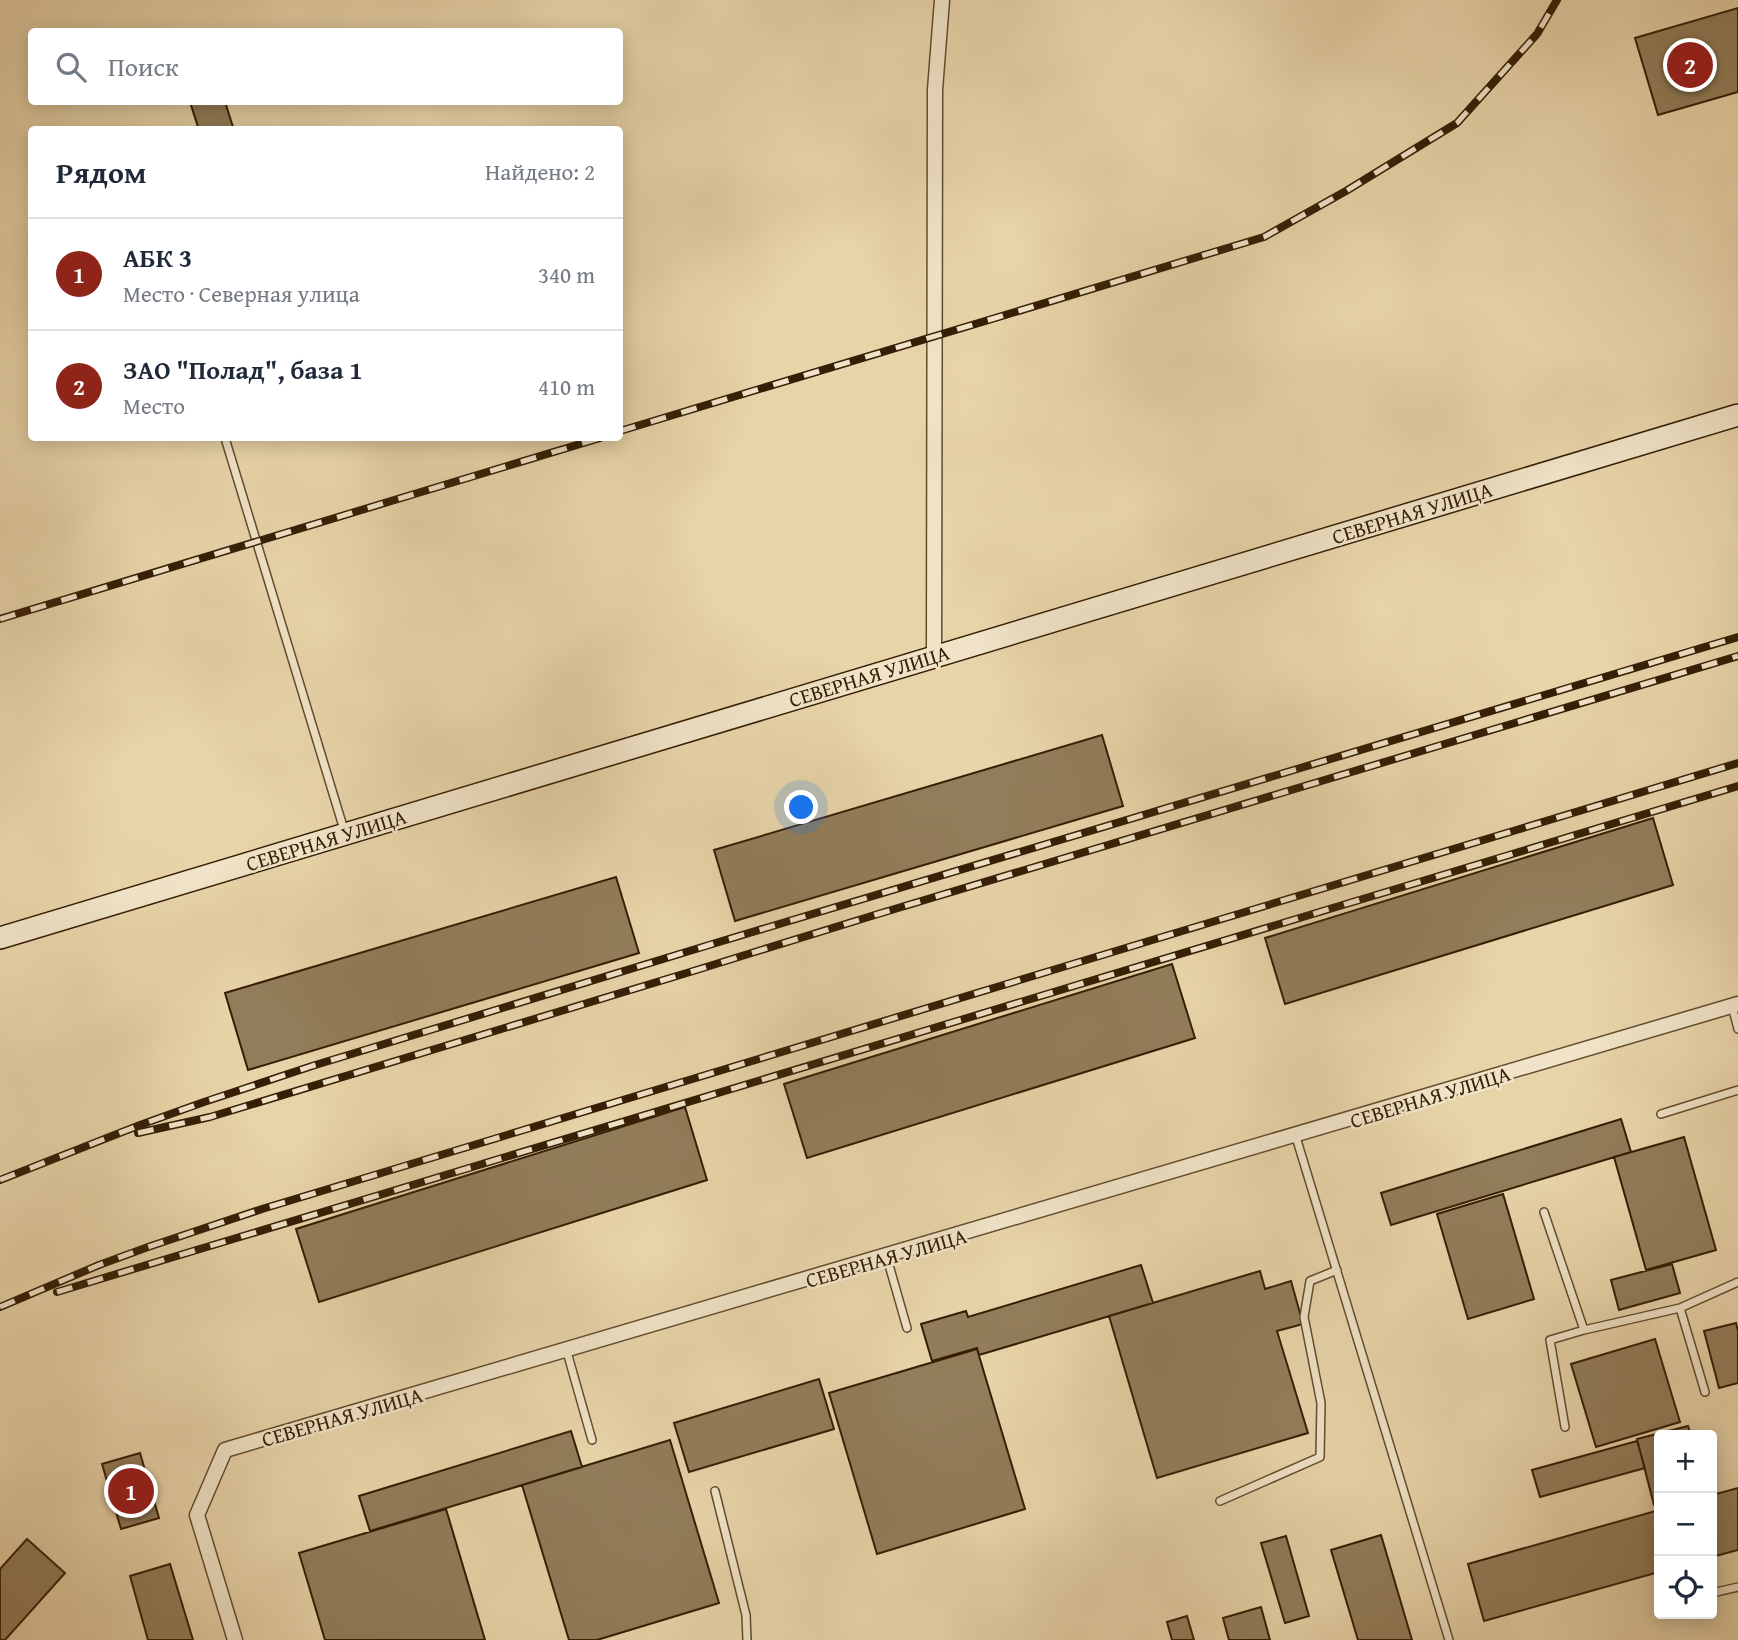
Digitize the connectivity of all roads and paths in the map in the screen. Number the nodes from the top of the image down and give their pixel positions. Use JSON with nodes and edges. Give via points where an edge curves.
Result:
{"nodes":[{"id":1,"x":942,"y":0,"type":"edge"},
{"id":2,"x":1738,"y":415,"type":"edge"},
{"id":3,"x":226,"y":441,"type":"edge"},
{"id":4,"x":934,"y":657,"type":"junction"},
{"id":5,"x":345,"y":834,"type":"junction"},
{"id":6,"x":0,"y":938,"type":"edge"},
{"id":7,"x":1735,"y":1004,"type":"edge"},
{"id":8,"x":1738,"y":1029,"type":"edge"},
{"id":9,"x":1738,"y":1090,"type":"edge"},
{"id":10,"x":1661,"y":1114,"type":"dead end"},
{"id":11,"x":1296,"y":1137,"type":"junction"},
{"id":12,"x":1544,"y":1212,"type":"dead end"},
{"id":13,"x":887,"y":1257,"type":"junction"},
{"id":14,"x":1336,"y":1270,"type":"junction"},
{"id":15,"x":1738,"y":1282,"type":"edge"},
{"id":16,"x":1680,"y":1308,"type":"junction"},
{"id":17,"x":907,"y":1328,"type":"dead end"},
{"id":18,"x":1584,"y":1330,"type":"junction"},
{"id":19,"x":567,"y":1352,"type":"junction"},
{"id":20,"x":1705,"y":1392,"type":"dead end"},
{"id":21,"x":1565,"y":1426,"type":"dead end"},
{"id":22,"x":592,"y":1440,"type":"dead end"},
{"id":23,"x":715,"y":1491,"type":"dead end"},
{"id":24,"x":1220,"y":1501,"type":"dead end"},
{"id":25,"x":1738,"y":1587,"type":"edge"},
{"id":26,"x":1717,"y":1592,"type":"edge"},
{"id":27,"x":235,"y":1640,"type":"edge"},
{"id":28,"x":747,"y":1640,"type":"edge"},
{"id":29,"x":1449,"y":1640,"type":"edge"}],
"edges":[{"from":1,"to":4,"type":"street","via":[[935,90]]},
{"from":2,"to":4,"type":"main road","name":"СЕВЕРНАЯ УЛИЦА"},
{"from":3,"to":5,"type":"lane"},
{"from":4,"to":5,"type":"main road","name":"СЕВЕРНАЯ УЛИЦА"},
{"from":5,"to":6,"type":"main road","name":"СЕВЕРНАЯ УЛИЦА"},
{"from":7,"to":8,"type":"lane"},
{"from":7,"to":11,"type":"street","name":"СЕВЕРНАЯ УЛИЦА"},
{"from":9,"to":10,"type":"lane"},
{"from":11,"to":13,"type":"street","name":"СЕВЕРНАЯ УЛИЦА"},
{"from":11,"to":14,"type":"lane"},
{"from":12,"to":18,"type":"lane"},
{"from":13,"to":17,"type":"lane"},
{"from":13,"to":19,"type":"street","name":"СЕВЕРНАЯ УЛИЦА"},
{"from":14,"to":24,"type":"lane","via":[[1310,1281],[1304,1317],[1321,1402],[1320,1457]]},
{"from":14,"to":29,"type":"lane"},
{"from":15,"to":16,"type":"lane"},
{"from":16,"to":18,"type":"lane"},
{"from":16,"to":20,"type":"lane"},
{"from":18,"to":21,"type":"lane","via":[[1550,1340]]},
{"from":19,"to":22,"type":"lane"},
{"from":19,"to":27,"type":"street","name":"СЕВЕРНАЯ УЛИЦА","via":[[225,1450],[197,1515]]},
{"from":23,"to":28,"type":"lane","via":[[746,1615]]},
{"from":25,"to":26,"type":"lane"}]}
